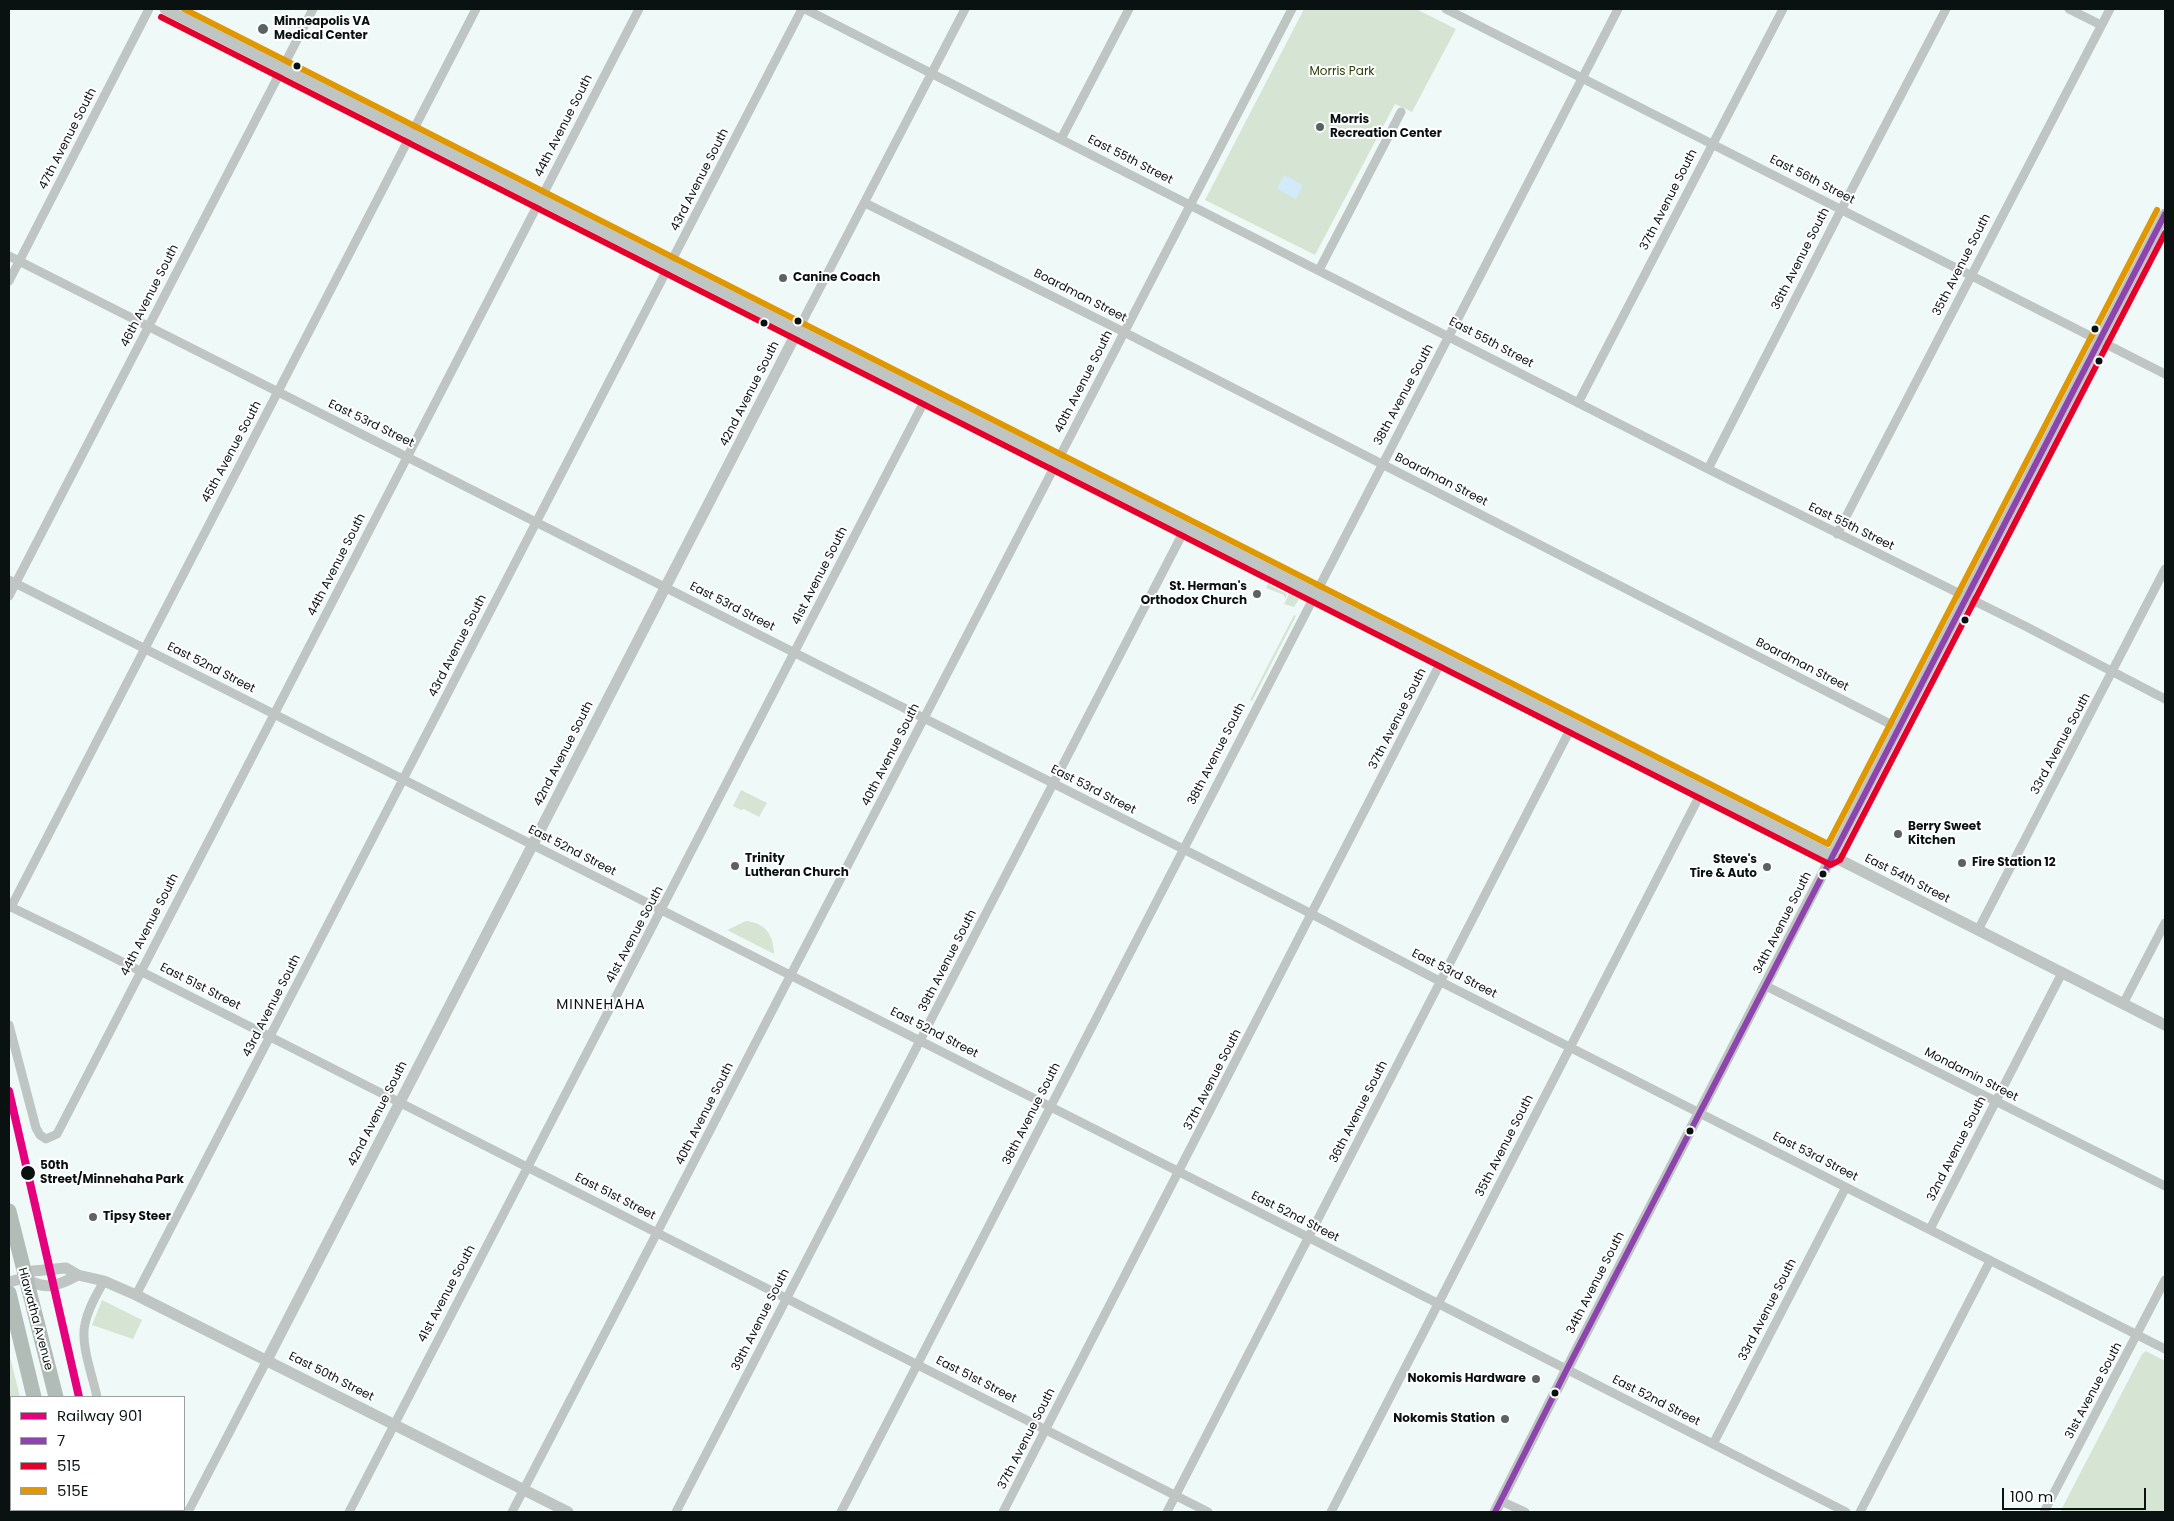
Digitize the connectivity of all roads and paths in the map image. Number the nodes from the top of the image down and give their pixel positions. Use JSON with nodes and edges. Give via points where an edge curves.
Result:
{"nodes":[{"id":1,"x":149,"y":9,"type":"edge"},
{"id":2,"x":165,"y":9,"type":"edge"},
{"id":3,"x":313,"y":9,"type":"edge"},
{"id":4,"x":476,"y":9,"type":"edge"},
{"id":5,"x":639,"y":9,"type":"edge"},
{"id":6,"x":804,"y":9,"type":"edge"},
{"id":7,"x":965,"y":9,"type":"edge"},
{"id":8,"x":1128,"y":9,"type":"edge"},
{"id":9,"x":1292,"y":9,"type":"edge"},
{"id":10,"x":1618,"y":9,"type":"edge"},
{"id":11,"x":1783,"y":9,"type":"edge"},
{"id":12,"x":1946,"y":9,"type":"edge"},
{"id":13,"x":2069,"y":9,"type":"edge"},
{"id":14,"x":2110,"y":9,"type":"edge"},
{"id":15,"x":1451,"y":10,"type":"edge"},
{"id":16,"x":2101,"y":25,"type":"junction"},
{"id":17,"x":282,"y":68,"type":"junction"},
{"id":18,"x":932,"y":73,"type":"junction"},
{"id":19,"x":1582,"y":78,"type":"junction"},
{"id":20,"x":1401,"y":112,"type":"dead end"},
{"id":21,"x":411,"y":134,"type":"junction"},
{"id":22,"x":1061,"y":139,"type":"junction"},
{"id":23,"x":1712,"y":144,"type":"junction"},
{"id":24,"x":540,"y":199,"type":"junction"},
{"id":25,"x":865,"y":203,"type":"junction"},
{"id":26,"x":1190,"y":204,"type":"junction"},
{"id":27,"x":1841,"y":210,"type":"junction"},
{"id":28,"x":2165,"y":214,"type":"edge"},
{"id":29,"x":9,"y":256,"type":"edge"},
{"id":30,"x":19,"y":261,"type":"junction"},
{"id":31,"x":669,"y":265,"type":"junction"},
{"id":32,"x":1319,"y":270,"type":"junction"},
{"id":33,"x":1971,"y":275,"type":"junction"},
{"id":34,"x":9,"y":281,"type":"edge"},
{"id":35,"x":149,"y":326,"type":"junction"},
{"id":36,"x":798,"y":330,"type":"junction"},
{"id":37,"x":1123,"y":332,"type":"junction"},
{"id":38,"x":1449,"y":336,"type":"junction"},
{"id":39,"x":2100,"y":340,"type":"junction"},
{"id":40,"x":2165,"y":374,"type":"edge"},
{"id":41,"x":278,"y":391,"type":"junction"},
{"id":42,"x":927,"y":396,"type":"junction"},
{"id":43,"x":1578,"y":402,"type":"junction"},
{"id":44,"x":407,"y":456,"type":"junction"},
{"id":45,"x":1057,"y":461,"type":"junction"},
{"id":46,"x":1382,"y":464,"type":"junction"},
{"id":47,"x":1708,"y":469,"type":"junction"},
{"id":48,"x":536,"y":522,"type":"junction"},
{"id":49,"x":1186,"y":527,"type":"junction"},
{"id":50,"x":1837,"y":534,"type":"junction"},
{"id":51,"x":2165,"y":570,"type":"edge"},
{"id":52,"x":12,"y":581,"type":"edge"},
{"id":53,"x":665,"y":587,"type":"junction"},
{"id":54,"x":1315,"y":592,"type":"junction"},
{"id":55,"x":9,"y":596,"type":"edge"},
{"id":56,"x":1965,"y":598,"type":"junction"},
{"id":57,"x":144,"y":648,"type":"junction"},
{"id":58,"x":795,"y":652,"type":"junction"},
{"id":59,"x":1443,"y":658,"type":"junction"},
{"id":60,"x":2112,"y":672,"type":"junction"},
{"id":61,"x":2165,"y":699,"type":"edge"},
{"id":62,"x":274,"y":714,"type":"junction"},
{"id":63,"x":924,"y":718,"type":"junction"},
{"id":64,"x":1573,"y":724,"type":"junction"},
{"id":65,"x":1898,"y":728,"type":"junction"},
{"id":66,"x":403,"y":779,"type":"junction"},
{"id":67,"x":1054,"y":784,"type":"junction"},
{"id":68,"x":1702,"y":790,"type":"junction"},
{"id":69,"x":532,"y":844,"type":"junction"},
{"id":70,"x":1183,"y":849,"type":"junction"},
{"id":71,"x":1832,"y":856,"type":"junction"},
{"id":72,"x":10,"y":908,"type":"edge"},
{"id":73,"x":662,"y":910,"type":"junction"},
{"id":74,"x":1312,"y":914,"type":"junction"},
{"id":75,"x":2165,"y":923,"type":"edge"},
{"id":76,"x":1978,"y":930,"type":"junction"},
{"id":77,"x":140,"y":971,"type":"junction"},
{"id":78,"x":2062,"y":973,"type":"junction"},
{"id":79,"x":792,"y":975,"type":"junction"},
{"id":80,"x":1440,"y":981,"type":"junction"},
{"id":81,"x":1766,"y":986,"type":"junction"},
{"id":82,"x":2123,"y":1004,"type":"junction"},
{"id":83,"x":9,"y":1025,"type":"edge"},
{"id":84,"x":2165,"y":1025,"type":"edge"},
{"id":85,"x":270,"y":1037,"type":"junction"},
{"id":86,"x":920,"y":1041,"type":"junction"},
{"id":87,"x":1570,"y":1047,"type":"junction"},
{"id":88,"x":400,"y":1102,"type":"junction"},
{"id":89,"x":1996,"y":1102,"type":"junction"},
{"id":90,"x":1050,"y":1106,"type":"junction"},
{"id":91,"x":1700,"y":1112,"type":"junction"},
{"id":92,"x":529,"y":1167,"type":"junction"},
{"id":93,"x":1180,"y":1172,"type":"junction"},
{"id":94,"x":2165,"y":1186,"type":"edge"},
{"id":95,"x":1846,"y":1187,"type":"junction"},
{"id":96,"x":9,"y":1211,"type":"edge"},
{"id":97,"x":1930,"y":1230,"type":"junction"},
{"id":98,"x":658,"y":1233,"type":"junction"},
{"id":99,"x":1308,"y":1237,"type":"junction"},
{"id":100,"x":1990,"y":1261,"type":"junction"},
{"id":101,"x":78,"y":1275,"type":"junction"},
{"id":102,"x":24,"y":1278,"type":"junction"},
{"id":103,"x":104,"y":1280,"type":"junction"},
{"id":104,"x":2165,"y":1280,"type":"edge"},
{"id":105,"x":9,"y":1282,"type":"edge"},
{"id":106,"x":9,"y":1293,"type":"edge"},
{"id":107,"x":136,"y":1295,"type":"junction"},
{"id":108,"x":786,"y":1299,"type":"junction"},
{"id":109,"x":1439,"y":1304,"type":"junction"},
{"id":110,"x":2138,"y":1334,"type":"junction"},
{"id":111,"x":2165,"y":1349,"type":"edge"},
{"id":112,"x":267,"y":1360,"type":"junction"},
{"id":113,"x":916,"y":1364,"type":"junction"},
{"id":114,"x":1567,"y":1370,"type":"junction"},
{"id":115,"x":34,"y":1396,"type":"edge"},
{"id":116,"x":56,"y":1396,"type":"edge"},
{"id":117,"x":98,"y":1396,"type":"edge"},
{"id":118,"x":394,"y":1424,"type":"junction"},
{"id":119,"x":1046,"y":1430,"type":"junction"},
{"id":120,"x":1713,"y":1444,"type":"junction"},
{"id":121,"x":524,"y":1490,"type":"junction"},
{"id":122,"x":1176,"y":1496,"type":"junction"},
{"id":123,"x":1501,"y":1501,"type":"junction"},
{"id":124,"x":188,"y":1512,"type":"edge"},
{"id":125,"x":349,"y":1512,"type":"edge"},
{"id":126,"x":512,"y":1512,"type":"edge"},
{"id":127,"x":568,"y":1512,"type":"edge"},
{"id":128,"x":676,"y":1512,"type":"edge"},
{"id":129,"x":841,"y":1512,"type":"edge"},
{"id":130,"x":1003,"y":1512,"type":"edge"},
{"id":131,"x":1167,"y":1512,"type":"edge"},
{"id":132,"x":1208,"y":1512,"type":"edge"},
{"id":133,"x":1331,"y":1512,"type":"edge"},
{"id":134,"x":1495,"y":1512,"type":"edge"},
{"id":135,"x":1525,"y":1512,"type":"edge"},
{"id":136,"x":1846,"y":1512,"type":"edge"},
{"id":137,"x":1860,"y":1512,"type":"edge"},
{"id":138,"x":2044,"y":1512,"type":"edge"}],
"edges":[{"from":1,"to":30,"type":"street","name":"47th Avenue South"},
{"from":2,"to":17,"type":"street","name":"East 54th Street"},
{"from":3,"to":17,"type":"street","name":"46th Avenue South"},
{"from":4,"to":21,"type":"street","name":"45th Avenue South"},
{"from":5,"to":24,"type":"street","name":"44th Avenue South"},
{"from":6,"to":18,"type":"street","name":"East 55th Street"},
{"from":6,"to":31,"type":"street","name":"43rd Avenue South"},
{"from":7,"to":18,"type":"street","name":"42nd Avenue South"},
{"from":8,"to":22,"type":"street"},
{"from":9,"to":26,"type":"street","name":"40th Avenue South"},
{"from":10,"to":19,"type":"street","name":"38th Avenue South"},
{"from":11,"to":23,"type":"street","name":"37th Avenue South"},
{"from":12,"to":27,"type":"street","name":"36th Avenue South"},
{"from":13,"to":16,"type":"street"},
{"from":14,"to":16,"type":"street","name":"35th Avenue South"},
{"from":15,"to":19,"type":"street","name":"East 56th Street"},
{"from":16,"to":33,"type":"street","name":"35th Avenue South"},
{"from":17,"to":21,"type":"street","name":"East 54th Street"},
{"from":17,"to":35,"type":"street","name":"46th Avenue South"},
{"from":18,"to":22,"type":"street","name":"East 55th Street"},
{"from":18,"to":25,"type":"street","name":"42nd Avenue South"},
{"from":19,"to":23,"type":"street","name":"East 56th Street"},
{"from":19,"to":38,"type":"street","name":"38th Avenue South"},
{"from":20,"to":32,"type":"street"},
{"from":21,"to":24,"type":"street","name":"East 54th Street"},
{"from":21,"to":41,"type":"street","name":"45th Avenue South"},
{"from":22,"to":26,"type":"street","name":"East 55th Street"},
{"from":23,"to":27,"type":"street","name":"East 56th Street"},
{"from":23,"to":43,"type":"street","name":"37th Avenue South"},
{"from":24,"to":31,"type":"street","name":"East 54th Street"},
{"from":24,"to":44,"type":"street","name":"44th Avenue South"},
{"from":25,"to":36,"type":"street","name":"42nd Avenue South"},
{"from":25,"to":37,"type":"street","name":"Boardman Street"},
{"from":26,"to":32,"type":"street","name":"East 55th Street"},
{"from":26,"to":37,"type":"street","name":"40th Avenue South"},
{"from":27,"to":33,"type":"street","name":"East 56th Street"},
{"from":27,"to":47,"type":"street","name":"36th Avenue South"},
{"from":28,"to":39,"type":"street","name":"34th Avenue South"},
{"from":29,"to":30,"type":"street","name":"East 53rd Street"},
{"from":30,"to":34,"type":"street","name":"47th Avenue South"},
{"from":30,"to":35,"type":"street","name":"East 53rd Street"},
{"from":31,"to":36,"type":"street","name":"East 54th Street"},
{"from":31,"to":48,"type":"street","name":"43rd Avenue South"},
{"from":32,"to":38,"type":"street","name":"East 55th Street"},
{"from":33,"to":39,"type":"street","name":"East 56th Street"},
{"from":33,"to":50,"type":"street","name":"35th Avenue South"},
{"from":35,"to":41,"type":"street","name":"East 53rd Street"},
{"from":35,"to":52,"type":"street","name":"46th Avenue South"},
{"from":36,"to":42,"type":"street","name":"East 54th Street"},
{"from":36,"to":53,"type":"street","name":"42nd Avenue South"},
{"from":37,"to":45,"type":"street","name":"40th Avenue South"},
{"from":37,"to":46,"type":"street","name":"Boardman Street"},
{"from":38,"to":43,"type":"street","name":"East 55th Street"},
{"from":38,"to":46,"type":"street","name":"38th Avenue South"},
{"from":39,"to":40,"type":"street","name":"East 56th Street"},
{"from":39,"to":56,"type":"street","name":"34th Avenue South"},
{"from":41,"to":44,"type":"street","name":"East 53rd Street"},
{"from":41,"to":57,"type":"street","name":"45th Avenue South"},
{"from":42,"to":45,"type":"street","name":"East 54th Street"},
{"from":42,"to":58,"type":"street","name":"41st Avenue South"},
{"from":43,"to":47,"type":"street","name":"East 55th Street"},
{"from":44,"to":48,"type":"street","name":"East 53rd Street"},
{"from":44,"to":62,"type":"street","name":"44th Avenue South"},
{"from":45,"to":49,"type":"street","name":"East 54th Street"},
{"from":45,"to":63,"type":"street","name":"40th Avenue South"},
{"from":46,"to":54,"type":"street","name":"38th Avenue South"},
{"from":46,"to":65,"type":"street","name":"Boardman Street"},
{"from":47,"to":50,"type":"street","name":"East 55th Street"},
{"from":48,"to":53,"type":"street","name":"East 53rd Street"},
{"from":48,"to":66,"type":"street","name":"43rd Avenue South"},
{"from":49,"to":54,"type":"street","name":"East 54th Street"},
{"from":49,"to":67,"type":"street","name":"39th Avenue South"},
{"from":50,"to":56,"type":"street","name":"East 55th Street"},
{"from":51,"to":60,"type":"street","name":"33rd Avenue South"},
{"from":52,"to":55,"type":"street","name":"46th Avenue South"},
{"from":52,"to":57,"type":"street","name":"East 52nd Street"},
{"from":53,"to":58,"type":"street","name":"East 53rd Street"},
{"from":53,"to":69,"type":"street","name":"42nd Avenue South"},
{"from":54,"to":59,"type":"street","name":"East 54th Street"},
{"from":54,"to":70,"type":"street","name":"38th Avenue South"},
{"from":56,"to":60,"type":"street","name":"East 55th Street"},
{"from":56,"to":65,"type":"street","name":"34th Avenue South"},
{"from":57,"to":62,"type":"street","name":"East 52nd Street"},
{"from":57,"to":72,"type":"street","name":"45th Avenue South"},
{"from":58,"to":63,"type":"street","name":"East 53rd Street"},
{"from":58,"to":73,"type":"street","name":"41st Avenue South"},
{"from":59,"to":64,"type":"street","name":"East 54th Street"},
{"from":59,"to":74,"type":"street","name":"37th Avenue South"},
{"from":60,"to":61,"type":"street","name":"East 55th Street"},
{"from":60,"to":76,"type":"street","name":"33rd Avenue South"},
{"from":62,"to":66,"type":"street","name":"East 52nd Street"},
{"from":62,"to":77,"type":"street","name":"44th Avenue South"},
{"from":63,"to":67,"type":"street","name":"East 53rd Street"},
{"from":63,"to":79,"type":"street","name":"40th Avenue South"},
{"from":64,"to":68,"type":"street","name":"East 54th Street"},
{"from":64,"to":80,"type":"street","name":"36th Avenue South"},
{"from":65,"to":71,"type":"street","name":"34th Avenue South"},
{"from":66,"to":69,"type":"street","name":"East 52nd Street"},
{"from":66,"to":85,"type":"street","name":"43rd Avenue South"},
{"from":67,"to":70,"type":"street","name":"East 53rd Street"},
{"from":67,"to":86,"type":"street","name":"39th Avenue South"},
{"from":68,"to":71,"type":"street","name":"East 54th Street"},
{"from":68,"to":87,"type":"street","name":"35th Avenue South"},
{"from":69,"to":73,"type":"street","name":"East 52nd Street"},
{"from":69,"to":88,"type":"street","name":"42nd Avenue South"},
{"from":70,"to":74,"type":"street","name":"East 53rd Street"},
{"from":70,"to":90,"type":"street","name":"38th Avenue South"},
{"from":71,"to":76,"type":"street","name":"East 54th Street"},
{"from":71,"to":81,"type":"street","name":"34th Avenue South"},
{"from":72,"to":77,"type":"street","name":"East 51st Street"},
{"from":73,"to":79,"type":"street","name":"East 52nd Street"},
{"from":73,"to":92,"type":"street","name":"41st Avenue South"},
{"from":74,"to":80,"type":"street","name":"East 53rd Street"},
{"from":74,"to":93,"type":"street","name":"37th Avenue South"},
{"from":75,"to":82,"type":"street"},
{"from":76,"to":78,"type":"street","name":"East 54th Street"},
{"from":77,"to":83,"type":"street","name":"44th Avenue South","via":[[57,1134],[46,1139],[36,1128]]},
{"from":77,"to":85,"type":"street","name":"East 51st Street"},
{"from":78,"to":82,"type":"street","name":"East 54th Street"},
{"from":78,"to":89,"type":"street","name":"32nd Avenue South"},
{"from":79,"to":86,"type":"street","name":"East 52nd Street"},
{"from":79,"to":98,"type":"street","name":"40th Avenue South"},
{"from":80,"to":87,"type":"street","name":"East 53rd Street"},
{"from":80,"to":99,"type":"street","name":"36th Avenue South"},
{"from":81,"to":89,"type":"street","name":"Mondamin Street"},
{"from":81,"to":91,"type":"street","name":"34th Avenue South"},
{"from":82,"to":84,"type":"street","name":"East 54th Street"},
{"from":85,"to":88,"type":"street","name":"East 51st Street"},
{"from":85,"to":107,"type":"street","name":"43rd Avenue South"},
{"from":86,"to":90,"type":"street","name":"East 52nd Street"},
{"from":86,"to":108,"type":"street","name":"39th Avenue South"},
{"from":87,"to":91,"type":"street","name":"East 53rd Street"},
{"from":87,"to":109,"type":"street","name":"35th Avenue South"},
{"from":88,"to":92,"type":"street","name":"East 51st Street"},
{"from":88,"to":112,"type":"street","name":"42nd Avenue South"},
{"from":89,"to":94,"type":"street","name":"Mondamin Street"},
{"from":89,"to":97,"type":"street","name":"32nd Avenue South"},
{"from":90,"to":93,"type":"street","name":"East 52nd Street"},
{"from":90,"to":113,"type":"street","name":"38th Avenue South"},
{"from":91,"to":95,"type":"street","name":"East 53rd Street"},
{"from":91,"to":114,"type":"street","name":"34th Avenue South"},
{"from":92,"to":98,"type":"street","name":"East 51st Street"},
{"from":92,"to":118,"type":"street","name":"41st Avenue South"},
{"from":93,"to":99,"type":"street","name":"East 52nd Street"},
{"from":93,"to":119,"type":"street","name":"37th Avenue South"},
{"from":95,"to":97,"type":"street","name":"East 53rd Street"},
{"from":95,"to":120,"type":"street","name":"33rd Avenue South"},
{"from":96,"to":102,"type":"highway","name":"Hiawatha Avenue"},
{"from":97,"to":100,"type":"street","name":"East 53rd Street"},
{"from":98,"to":108,"type":"street","name":"East 51st Street"},
{"from":98,"to":121,"type":"street","name":"40th Avenue South"},
{"from":99,"to":109,"type":"street","name":"East 52nd Street"},
{"from":99,"to":122,"type":"street","name":"36th Avenue South"},
{"from":100,"to":110,"type":"street","name":"East 53rd Street"},
{"from":100,"to":137,"type":"street"},
{"from":101,"to":102,"type":"street","name":"East 50th Street","via":[[66,1268],[43,1268]]},
{"from":101,"to":102,"type":"street","via":[[47,1287],[37,1286]]},
{"from":101,"to":103,"type":"street","name":"East 50th Street"},
{"from":102,"to":105,"type":"street","name":"East 50th Street"},
{"from":102,"to":116,"type":"highway","name":"Hiawatha Avenue"},
{"from":103,"to":107,"type":"street","name":"East 50th Street"},
{"from":103,"to":117,"type":"street","via":[[84,1326],[84,1341]]},
{"from":104,"to":110,"type":"street","name":"31st Avenue South"},
{"from":106,"to":115,"type":"highway","name":"Hiawatha Avenue"},
{"from":107,"to":112,"type":"street","name":"East 50th Street"},
{"from":108,"to":113,"type":"street","name":"East 51st Street"},
{"from":108,"to":128,"type":"street","name":"39th Avenue South"},
{"from":109,"to":114,"type":"street","name":"East 52nd Street"},
{"from":109,"to":133,"type":"street","name":"35th Avenue South"},
{"from":110,"to":111,"type":"street","name":"East 53rd Street"},
{"from":110,"to":138,"type":"street","name":"31st Avenue South"},
{"from":112,"to":118,"type":"street","name":"East 50th Street"},
{"from":112,"to":124,"type":"street","name":"42nd Avenue South"},
{"from":113,"to":119,"type":"street","name":"East 51st Street"},
{"from":113,"to":129,"type":"street","name":"38th Avenue South"},
{"from":114,"to":120,"type":"street","name":"East 52nd Street"},
{"from":114,"to":123,"type":"street","name":"34th Avenue South"},
{"from":118,"to":121,"type":"street","name":"East 50th Street"},
{"from":118,"to":125,"type":"street","name":"41st Avenue South"},
{"from":119,"to":122,"type":"street","name":"East 51st Street"},
{"from":119,"to":130,"type":"street","name":"37th Avenue South"},
{"from":120,"to":136,"type":"street","name":"East 52nd Street"},
{"from":121,"to":126,"type":"street","name":"40th Avenue South"},
{"from":121,"to":127,"type":"street","name":"East 50th Street"},
{"from":122,"to":131,"type":"street","name":"36th Avenue South"},
{"from":122,"to":132,"type":"street","name":"East 51st Street"},
{"from":123,"to":134,"type":"street","name":"34th Avenue South"},
{"from":123,"to":135,"type":"street"}]}
